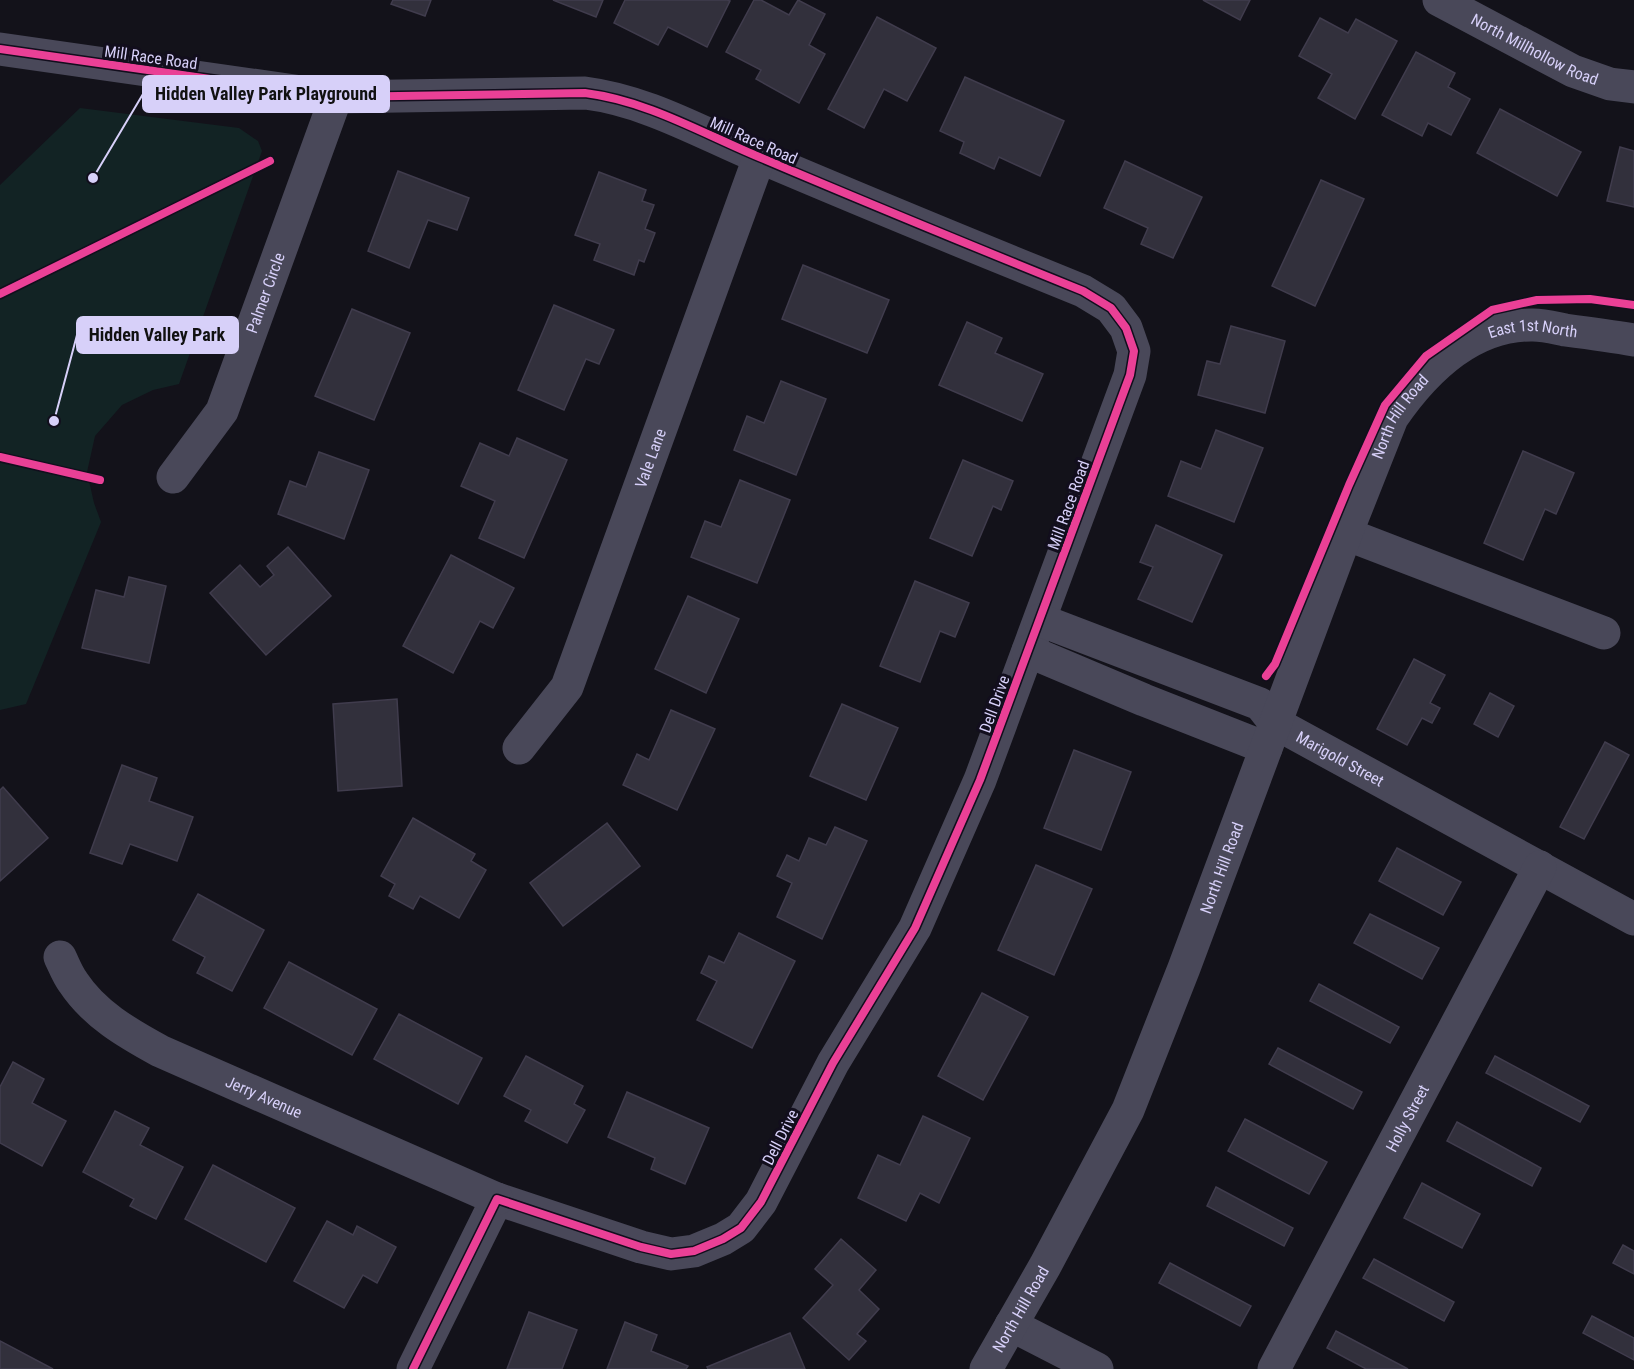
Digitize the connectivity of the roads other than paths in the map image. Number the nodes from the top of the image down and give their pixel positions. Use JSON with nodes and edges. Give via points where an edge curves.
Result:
{"nodes":[{"id":1,"x":1439,"y":0,"type":"edge"},
{"id":2,"x":0,"y":49,"type":"edge"},
{"id":3,"x":1634,"y":87,"type":"edge"},
{"id":4,"x":336,"y":98,"type":"junction"},
{"id":5,"x":759,"y":158,"type":"junction"},
{"id":6,"x":1634,"y":340,"type":"edge"},
{"id":7,"x":1441,"y":361,"type":"joint"},
{"id":8,"x":173,"y":477,"type":"dead end"},
{"id":9,"x":1346,"y":534,"type":"junction"},
{"id":10,"x":1040,"y":620,"type":"junction"},
{"id":11,"x":1604,"y":633,"type":"dead end"},
{"id":12,"x":1028,"y":651,"type":"junction"},
{"id":13,"x":1270,"y":736,"type":"junction"},
{"id":14,"x":519,"y":747,"type":"dead end"},
{"id":15,"x":1540,"y":867,"type":"junction"},
{"id":16,"x":1634,"y":919,"type":"edge"},
{"id":17,"x":60,"y":957,"type":"dead end"},
{"id":18,"x":497,"y":1199,"type":"junction"},
{"id":19,"x":1011,"y":1325,"type":"junction"},
{"id":20,"x":413,"y":1369,"type":"edge"},
{"id":21,"x":986,"y":1369,"type":"edge"},
{"id":22,"x":1097,"y":1369,"type":"edge"},
{"id":23,"x":1274,"y":1369,"type":"edge"}],
"edges":[{"from":1,"to":3,"type":"street","name":"North Millhollow Road","via":[[1573,71],[1610,84]]},
{"from":2,"to":4,"type":"street","name":"Mill Race Road"},
{"from":4,"to":5,"type":"street","name":"Mill Race Road","via":[[585,93],[608,96],[657,112]]},
{"from":4,"to":8,"type":"street","name":"Palmer Circle","via":[[222,411]]},
{"from":5,"to":10,"type":"street","name":"Mill Race Road","via":[[1083,291],[1111,308],[1126,328],[1134,351],[1130,375]]},
{"from":5,"to":14,"type":"street","name":"Vale Lane","via":[[567,687]]},
{"from":6,"to":7,"type":"street","name":"East 1st North","via":[[1534,325],[1478,336]]},
{"from":7,"to":9,"type":"street","name":"North Hill Road","via":[[1392,418]]},
{"from":9,"to":11,"type":"street"},
{"from":9,"to":13,"type":"street","name":"North Hill Road"},
{"from":10,"to":12,"type":"street","name":"Mill Race Road"},
{"from":10,"to":13,"type":"street","name":"Marigold Street","via":[[1260,704]]},
{"from":12,"to":13,"type":"street","name":"Marigold Street","via":[[1144,700]]},
{"from":12,"to":18,"type":"street","name":"Dell Drive","via":[[981,780],[915,928],[833,1063],[761,1202],[741,1228],[694,1251],[671,1254]]},
{"from":13,"to":15,"type":"street","name":"Marigold Street"},
{"from":13,"to":19,"type":"street","name":"North Hill Road","via":[[1128,1110]]},
{"from":15,"to":16,"type":"street","name":"Marigold Street"},
{"from":15,"to":23,"type":"street","name":"Holly Street"},
{"from":17,"to":18,"type":"street","name":"Jerry Avenue","via":[[73,982],[99,1013],[127,1033]]},
{"from":18,"to":20,"type":"street"},
{"from":19,"to":21,"type":"street","name":"North Hill Road"},
{"from":19,"to":22,"type":"street"}]}
